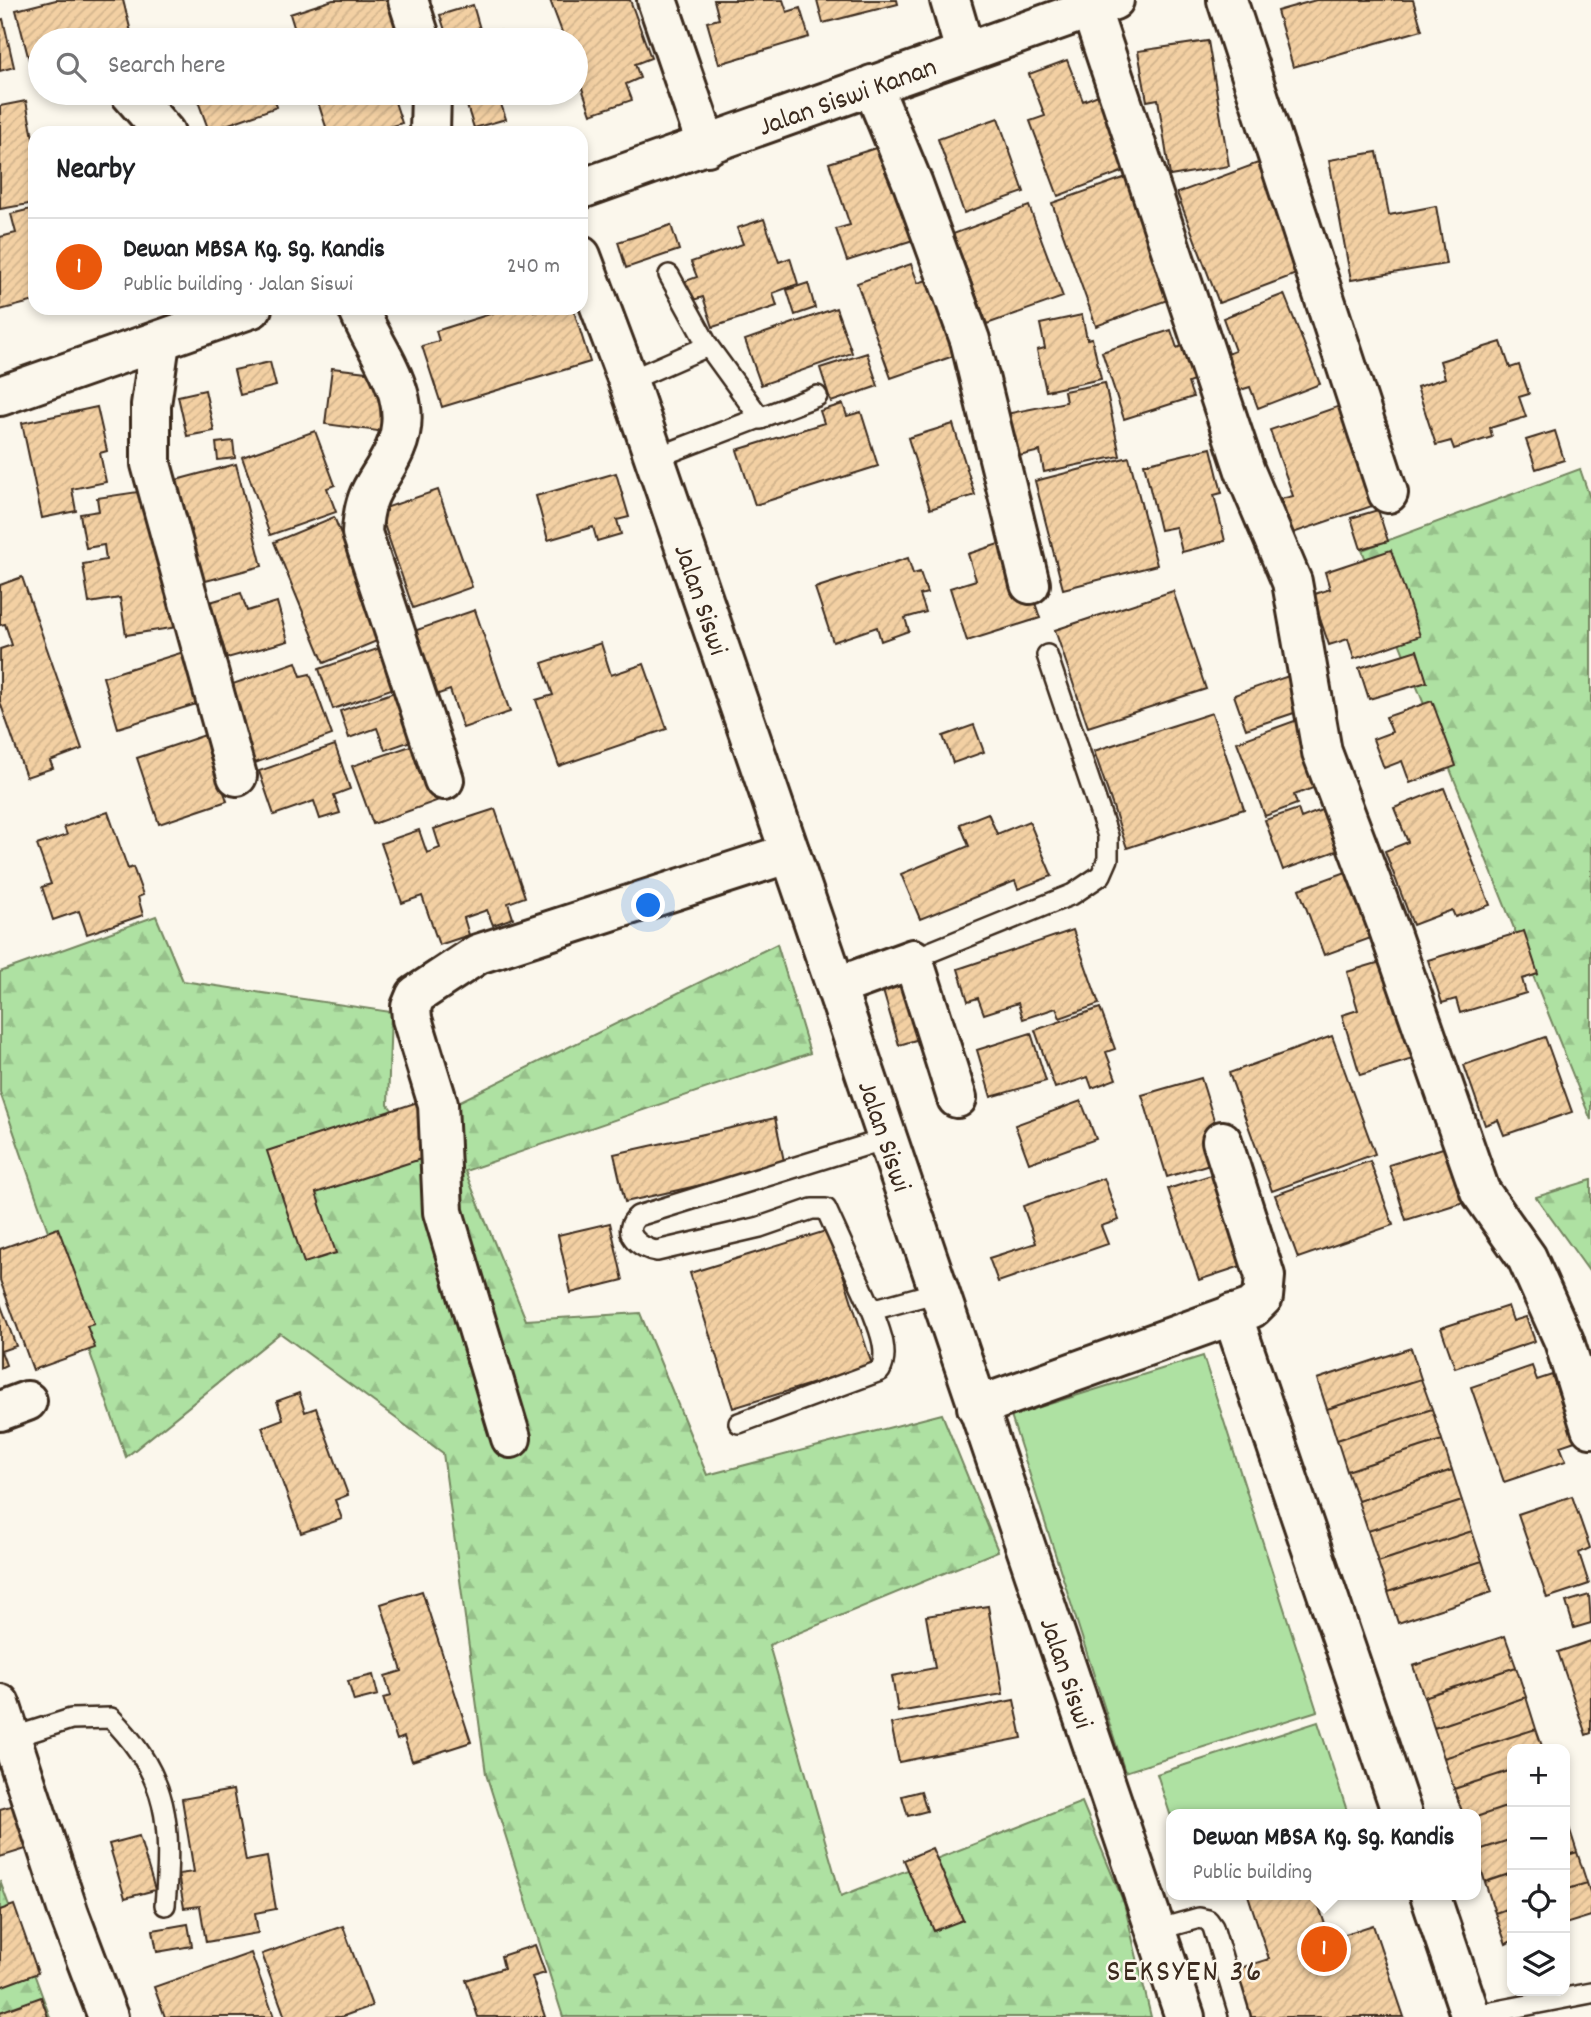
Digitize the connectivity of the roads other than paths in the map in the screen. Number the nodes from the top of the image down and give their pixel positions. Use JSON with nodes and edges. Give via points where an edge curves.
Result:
{"nodes":[{"id":1,"x":408,"y":0,"type":"edge"},
{"id":2,"x":657,"y":0,"type":"edge"},
{"id":3,"x":950,"y":0,"type":"edge"},
{"id":4,"x":1227,"y":0,"type":"edge"},
{"id":5,"x":1102,"y":4,"type":"edge"},
{"id":6,"x":417,"y":28,"type":"edge"},
{"id":7,"x":965,"y":51,"type":"junction"},
{"id":8,"x":872,"y":85,"type":"junction"},
{"id":9,"x":140,"y":105,"type":"edge"},
{"id":10,"x":431,"y":105,"type":"edge"},
{"id":11,"x":159,"y":126,"type":"edge"},
{"id":12,"x":430,"y":126,"type":"edge"},
{"id":13,"x":707,"y":146,"type":"junction"},
{"id":14,"x":588,"y":187,"type":"edge"},
{"id":15,"x":588,"y":275,"type":"edge"},
{"id":16,"x":669,"y":275,"type":"dead end"},
{"id":17,"x":212,"y":315,"type":"edge"},
{"id":18,"x":362,"y":315,"type":"edge"},
{"id":19,"x":160,"y":342,"type":"junction"},
{"id":20,"x":708,"y":346,"type":"junction"},
{"id":21,"x":628,"y":381,"type":"junction"},
{"id":22,"x":0,"y":396,"type":"edge"},
{"id":23,"x":817,"y":396,"type":"dead end"},
{"id":24,"x":761,"y":419,"type":"junction"},
{"id":25,"x":655,"y":458,"type":"junction"},
{"id":26,"x":1388,"y":493,"type":"dead end"},
{"id":27,"x":1030,"y":584,"type":"dead end"},
{"id":28,"x":1047,"y":655,"type":"dead end"},
{"id":29,"x":237,"y":776,"type":"dead end"},
{"id":30,"x":444,"y":780,"type":"dead end"},
{"id":31,"x":790,"y":853,"type":"junction"},
{"id":32,"x":913,"y":959,"type":"junction"},
{"id":33,"x":836,"y":986,"type":"junction"},
{"id":34,"x":957,"y":1098,"type":"dead end"},
{"id":35,"x":886,"y":1139,"type":"junction"},
{"id":36,"x":1223,"y":1141,"type":"dead end"},
{"id":37,"x":938,"y":1292,"type":"junction"},
{"id":38,"x":872,"y":1310,"type":"junction"},
{"id":39,"x":1232,"y":1314,"type":"junction"},
{"id":40,"x":977,"y":1407,"type":"junction"},
{"id":41,"x":739,"y":1423,"type":"dead end"},
{"id":42,"x":1591,"y":1428,"type":"edge"},
{"id":43,"x":511,"y":1438,"type":"dead end"},
{"id":44,"x":6,"y":1721,"type":"edge"},
{"id":45,"x":1400,"y":1809,"type":"edge"},
{"id":46,"x":1432,"y":1900,"type":"edge"},
{"id":47,"x":165,"y":1905,"type":"dead end"},
{"id":48,"x":1156,"y":1930,"type":"junction"},
{"id":49,"x":1591,"y":1993,"type":"edge"},
{"id":50,"x":108,"y":2017,"type":"edge"},
{"id":51,"x":1185,"y":2017,"type":"edge"},
{"id":52,"x":1240,"y":2017,"type":"edge"},
{"id":53,"x":1471,"y":2017,"type":"edge"}],
"edges":[{"from":1,"to":6,"type":"street"},
{"from":2,"to":13,"type":"street"},
{"from":3,"to":7,"type":"street"},
{"from":4,"to":26,"type":"street"},
{"from":5,"to":7,"type":"street","name":"Jalan Siswi Kanan"},
{"from":5,"to":42,"type":"street","via":[[1245,471],[1292,582],[1322,752],[1480,1191],[1527,1258],[1564,1341]]},
{"from":7,"to":8,"type":"street","name":"Jalan Siswi Kanan"},
{"from":8,"to":13,"type":"street","name":"Jalan Siswi Kanan"},
{"from":8,"to":27,"type":"street","via":[[970,340]]},
{"from":9,"to":11,"type":"street"},
{"from":10,"to":12,"type":"street"},
{"from":13,"to":14,"type":"street","name":"Jalan Siswi Kanan"},
{"from":15,"to":21,"type":"street","name":"Jalan Siswi"},
{"from":16,"to":20,"type":"lane"},
{"from":17,"to":19,"type":"street"},
{"from":18,"to":30,"type":"street","via":[[396,379],[401,415],[396,448],[370,488],[362,533]]},
{"from":19,"to":22,"type":"street"},
{"from":19,"to":29,"type":"street","via":[[151,405],[150,464]]},
{"from":20,"to":21,"type":"lane"},
{"from":20,"to":24,"type":"lane"},
{"from":21,"to":25,"type":"street","name":"Jalan Siswi"},
{"from":23,"to":24,"type":"lane"},
{"from":24,"to":25,"type":"lane"},
{"from":25,"to":31,"type":"street","name":"Jalan Siswi"},
{"from":28,"to":32,"type":"lane","via":[[1108,836],[1108,859],[1101,876],[1073,894]]},
{"from":31,"to":33,"type":"street","name":"Jalan Siswi"},
{"from":31,"to":43,"type":"street","via":[[478,954],[415,995],[412,1019],[438,1104],[443,1212]]},
{"from":32,"to":33,"type":"street"},
{"from":32,"to":34,"type":"street"},
{"from":33,"to":35,"type":"street","name":"Jalan Siswi"},
{"from":35,"to":37,"type":"street","name":"Jalan Siswi"},
{"from":35,"to":38,"type":"lane","via":[[638,1216],[631,1229],[641,1247],[657,1251],[826,1209]]},
{"from":36,"to":39,"type":"street","via":[[1265,1276],[1263,1297],[1252,1308]]},
{"from":37,"to":38,"type":"lane"},
{"from":37,"to":40,"type":"street","name":"Jalan Siswi"},
{"from":38,"to":41,"type":"lane","via":[[884,1357],[880,1371]]},
{"from":39,"to":40,"type":"street"},
{"from":39,"to":45,"type":"street"},
{"from":40,"to":48,"type":"street","name":"Jalan Siswi"},
{"from":44,"to":47,"type":"lane","via":[[111,1717],[136,1743],[159,1785],[169,1860]]},
{"from":44,"to":50,"type":"street"},
{"from":46,"to":53,"type":"street"},
{"from":48,"to":51,"type":"street","name":"Jalan Siswi"},
{"from":48,"to":52,"type":"lane","via":[[1199,1918],[1208,1920]]},
{"from":49,"to":53,"type":"lane"}]}
